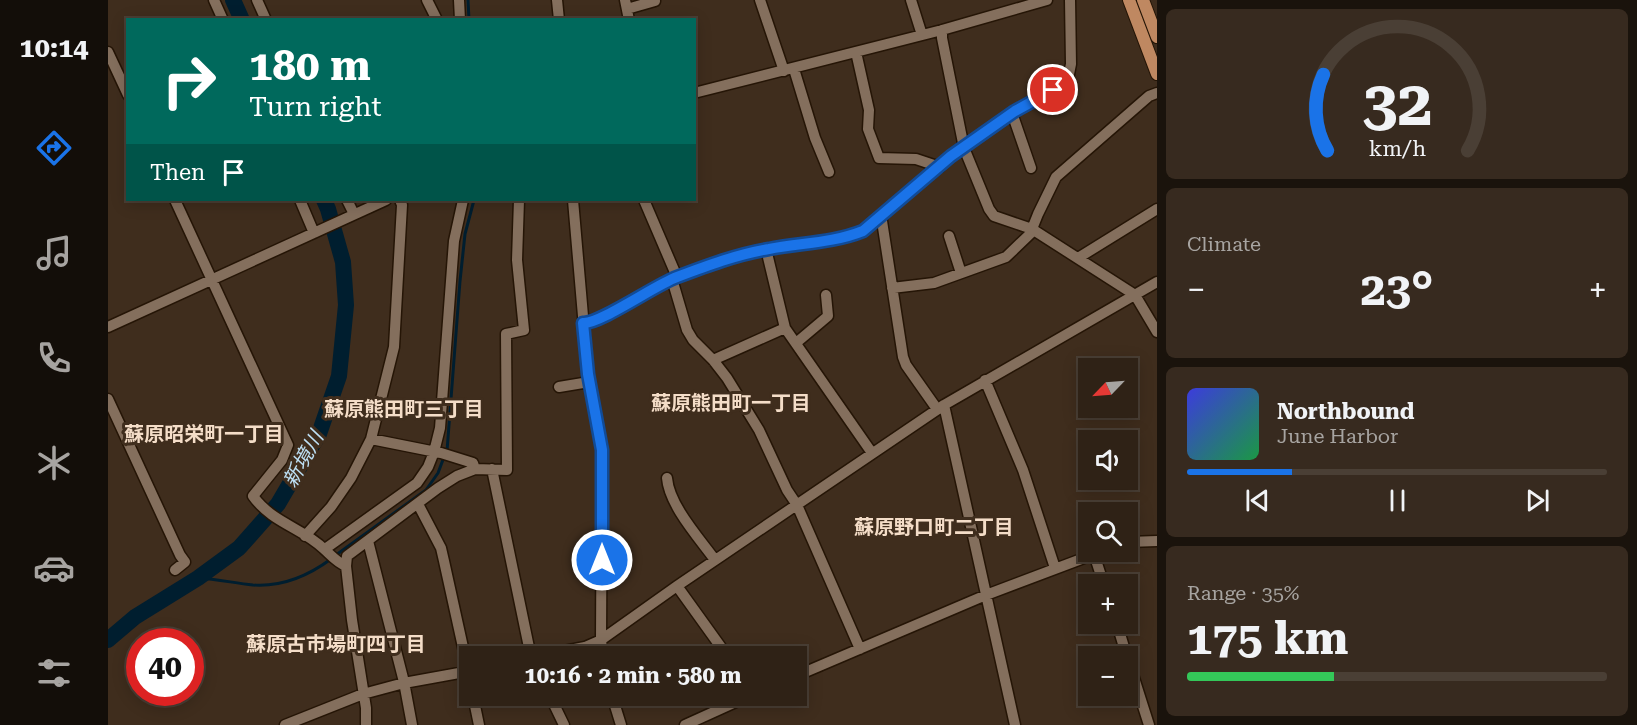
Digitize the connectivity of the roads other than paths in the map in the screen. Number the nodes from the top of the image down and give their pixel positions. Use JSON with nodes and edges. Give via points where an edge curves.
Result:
{"nodes":[{"id":1,"x":214,"y":0,"type":"edge"},
{"id":2,"x":257,"y":0,"type":"edge"},
{"id":3,"x":428,"y":0,"type":"edge"},
{"id":4,"x":459,"y":0,"type":"edge"},
{"id":5,"x":557,"y":0,"type":"edge"},
{"id":6,"x":760,"y":0,"type":"edge"},
{"id":7,"x":911,"y":0,"type":"edge"},
{"id":8,"x":1047,"y":0,"type":"edge"},
{"id":9,"x":1070,"y":0,"type":"edge"},
{"id":10,"x":1129,"y":0,"type":"edge"},
{"id":11,"x":1143,"y":0,"type":"edge"},
{"id":12,"x":655,"y":1,"type":"edge"},
{"id":13,"x":627,"y":9,"type":"edge"},
{"id":14,"x":222,"y":18,"type":"edge"},
{"id":15,"x":265,"y":18,"type":"edge"},
{"id":16,"x":435,"y":18,"type":"edge"},
{"id":17,"x":460,"y":18,"type":"edge"},
{"id":18,"x":559,"y":18,"type":"edge"},
{"id":19,"x":942,"y":30,"type":"junction"},
{"id":20,"x":922,"y":35,"type":"junction"},
{"id":21,"x":1157,"y":37,"type":"edge"},
{"id":22,"x":108,"y":52,"type":"edge"},
{"id":23,"x":856,"y":52,"type":"junction"},
{"id":24,"x":789,"y":70,"type":"junction"},
{"id":25,"x":1157,"y":74,"type":"edge"},
{"id":26,"x":126,"y":91,"type":"edge"},
{"id":27,"x":696,"y":93,"type":"edge"},
{"id":28,"x":1157,"y":93,"type":"edge"},
{"id":29,"x":1012,"y":113,"type":"junction"},
{"id":30,"x":964,"y":148,"type":"junction"},
{"id":31,"x":939,"y":167,"type":"junction"},
{"id":32,"x":1031,"y":168,"type":"dead end"},
{"id":33,"x":829,"y":172,"type":"dead end"},
{"id":34,"x":175,"y":201,"type":"edge"},
{"id":35,"x":301,"y":201,"type":"edge"},
{"id":36,"x":347,"y":201,"type":"edge"},
{"id":37,"x":384,"y":201,"type":"edge"},
{"id":38,"x":400,"y":201,"type":"edge"},
{"id":39,"x":463,"y":201,"type":"edge"},
{"id":40,"x":519,"y":201,"type":"edge"},
{"id":41,"x":573,"y":201,"type":"edge"},
{"id":42,"x":644,"y":201,"type":"edge"},
{"id":43,"x":1157,"y":208,"type":"edge"},
{"id":44,"x":350,"y":216,"type":"junction"},
{"id":45,"x":879,"y":218,"type":"junction"},
{"id":46,"x":1032,"y":229,"type":"junction"},
{"id":47,"x":317,"y":232,"type":"junction"},
{"id":48,"x":949,"y":236,"type":"dead end"},
{"id":49,"x":766,"y":249,"type":"junction"},
{"id":50,"x":1078,"y":258,"type":"junction"},
{"id":51,"x":961,"y":273,"type":"junction"},
{"id":52,"x":675,"y":278,"type":"junction"},
{"id":53,"x":212,"y":279,"type":"junction"},
{"id":54,"x":1157,"y":282,"type":"edge"},
{"id":55,"x":892,"y":288,"type":"junction"},
{"id":56,"x":826,"y":295,"type":"dead end"},
{"id":57,"x":1135,"y":295,"type":"junction"},
{"id":58,"x":583,"y":323,"type":"junction"},
{"id":59,"x":108,"y":327,"type":"edge"},
{"id":60,"x":785,"y":328,"type":"junction"},
{"id":61,"x":1157,"y":332,"type":"edge"},
{"id":62,"x":796,"y":343,"type":"junction"},
{"id":63,"x":713,"y":360,"type":"junction"},
{"id":64,"x":985,"y":380,"type":"junction"},
{"id":65,"x":589,"y":382,"type":"junction"},
{"id":66,"x":559,"y":387,"type":"dead end"},
{"id":67,"x":108,"y":399,"type":"edge"},
{"id":68,"x":940,"y":407,"type":"junction"},
{"id":69,"x":371,"y":439,"type":"junction"},
{"id":70,"x":872,"y":453,"type":"junction"},
{"id":71,"x":443,"y":454,"type":"junction"},
{"id":72,"x":492,"y":469,"type":"junction"},
{"id":73,"x":475,"y":470,"type":"junction"},
{"id":74,"x":666,"y":478,"type":"dead end"},
{"id":75,"x":418,"y":504,"type":"junction"},
{"id":76,"x":797,"y":505,"type":"junction"},
{"id":77,"x":305,"y":536,"type":"junction"},
{"id":78,"x":1157,"y":540,"type":"edge"},
{"id":79,"x":368,"y":541,"type":"junction"},
{"id":80,"x":1138,"y":541,"type":"edge"},
{"id":81,"x":326,"y":551,"type":"junction"},
{"id":82,"x":715,"y":560,"type":"junction"},
{"id":83,"x":1078,"y":560,"type":"edge"},
{"id":84,"x":341,"y":564,"type":"junction"},
{"id":85,"x":1055,"y":568,"type":"junction"},
{"id":86,"x":175,"y":570,"type":"dead end"},
{"id":87,"x":677,"y":586,"type":"junction"},
{"id":88,"x":986,"y":595,"type":"junction"},
{"id":89,"x":601,"y":640,"type":"junction"},
{"id":90,"x":463,"y":646,"type":"edge"},
{"id":91,"x":530,"y":646,"type":"edge"},
{"id":92,"x":587,"y":646,"type":"edge"},
{"id":93,"x":602,"y":646,"type":"edge"},
{"id":94,"x":720,"y":646,"type":"edge"},
{"id":95,"x":860,"y":649,"type":"junction"},
{"id":96,"x":807,"y":671,"type":"edge"},
{"id":97,"x":459,"y":675,"type":"edge"},
{"id":98,"x":404,"y":683,"type":"junction"},
{"id":99,"x":1138,"y":690,"type":"edge"},
{"id":100,"x":363,"y":694,"type":"junction"},
{"id":101,"x":475,"y":706,"type":"edge"},
{"id":102,"x":555,"y":706,"type":"edge"},
{"id":103,"x":615,"y":706,"type":"edge"},
{"id":104,"x":727,"y":706,"type":"edge"},
{"id":105,"x":285,"y":725,"type":"edge"},
{"id":106,"x":366,"y":725,"type":"edge"},
{"id":107,"x":412,"y":725,"type":"edge"},
{"id":108,"x":479,"y":725,"type":"edge"},
{"id":109,"x":564,"y":725,"type":"edge"},
{"id":110,"x":621,"y":725,"type":"edge"},
{"id":111,"x":686,"y":725,"type":"edge"},
{"id":112,"x":1015,"y":725,"type":"edge"},
{"id":113,"x":1149,"y":725,"type":"edge"}],
"edges":[{"from":1,"to":14,"type":"street"},
{"from":2,"to":15,"type":"street"},
{"from":3,"to":16,"type":"street"},
{"from":4,"to":17,"type":"street"},
{"from":5,"to":18,"type":"street"},
{"from":6,"to":24,"type":"street"},
{"from":7,"to":20,"type":"street"},
{"from":8,"to":19,"type":"street"},
{"from":9,"to":29,"type":"street","via":[[1071,64],[1067,84]]},
{"from":10,"to":25,"type":"main road"},
{"from":11,"to":21,"type":"main road"},
{"from":12,"to":13,"type":"street"},
{"from":19,"to":20,"type":"street"},
{"from":19,"to":30,"type":"street"},
{"from":20,"to":23,"type":"street"},
{"from":22,"to":26,"type":"street"},
{"from":23,"to":24,"type":"street"},
{"from":23,"to":31,"type":"street","via":[[869,110],[868,129],[879,158],[916,159]]},
{"from":24,"to":27,"type":"street"},
{"from":24,"to":33,"type":"street"},
{"from":28,"to":46,"type":"street","via":[[1056,177]]},
{"from":29,"to":30,"type":"street"},
{"from":29,"to":32,"type":"street"},
{"from":30,"to":31,"type":"street"},
{"from":30,"to":46,"type":"street","via":[[994,216]]},
{"from":31,"to":45,"type":"street"},
{"from":34,"to":53,"type":"street"},
{"from":35,"to":47,"type":"street"},
{"from":36,"to":44,"type":"street"},
{"from":37,"to":44,"type":"street"},
{"from":38,"to":69,"type":"street","via":[[394,347]]},
{"from":39,"to":71,"type":"street","via":[[454,241],[440,428]]},
{"from":40,"to":72,"type":"street","via":[[517,261],[524,330],[506,334],[507,470]]},
{"from":41,"to":58,"type":"street"},
{"from":42,"to":52,"type":"street"},
{"from":43,"to":50,"type":"street"},
{"from":44,"to":47,"type":"street"},
{"from":45,"to":49,"type":"street","via":[[863,231],[845,238]]},
{"from":45,"to":55,"type":"street"},
{"from":46,"to":50,"type":"street"},
{"from":46,"to":51,"type":"street","via":[[1006,257]]},
{"from":47,"to":53,"type":"street"},
{"from":48,"to":51,"type":"street"},
{"from":49,"to":52,"type":"street"},
{"from":49,"to":60,"type":"street"},
{"from":50,"to":57,"type":"street"},
{"from":51,"to":55,"type":"street","via":[[934,283]]},
{"from":52,"to":58,"type":"street"},
{"from":52,"to":63,"type":"street","via":[[687,330]]},
{"from":53,"to":59,"type":"street"},
{"from":53,"to":77,"type":"street","via":[[288,445],[282,460],[253,496],[279,521]]},
{"from":54,"to":57,"type":"street"},
{"from":55,"to":68,"type":"street","via":[[906,365]]},
{"from":56,"to":62,"type":"street","via":[[828,316]]},
{"from":57,"to":61,"type":"street"},
{"from":57,"to":64,"type":"street"},
{"from":58,"to":65,"type":"street"},
{"from":60,"to":62,"type":"street"},
{"from":60,"to":63,"type":"street"},
{"from":62,"to":70,"type":"street"},
{"from":63,"to":76,"type":"street","via":[[759,430]]},
{"from":64,"to":68,"type":"street"},
{"from":64,"to":85,"type":"street","via":[[1023,470]]},
{"from":65,"to":66,"type":"street"},
{"from":65,"to":89,"type":"street","via":[[602,450]]},
{"from":67,"to":86,"type":"street","via":[[185,562]]},
{"from":68,"to":70,"type":"street"},
{"from":68,"to":88,"type":"street"},
{"from":69,"to":71,"type":"street"},
{"from":69,"to":77,"type":"street","via":[[351,478]]},
{"from":70,"to":76,"type":"street"},
{"from":71,"to":73,"type":"street","via":[[473,463]]},
{"from":71,"to":81,"type":"street","via":[[417,483]]},
{"from":72,"to":73,"type":"street"},
{"from":72,"to":91,"type":"street"},
{"from":73,"to":75,"type":"street","via":[[457,476]]},
{"from":74,"to":82,"type":"street","via":[[678,507]]},
{"from":75,"to":79,"type":"street"},
{"from":75,"to":90,"type":"street","via":[[441,548]]},
{"from":76,"to":82,"type":"street"},
{"from":76,"to":95,"type":"street"},
{"from":77,"to":81,"type":"street"},
{"from":78,"to":80,"type":"street"},
{"from":79,"to":84,"type":"street"},
{"from":79,"to":98,"type":"street"},
{"from":81,"to":84,"type":"street"},
{"from":82,"to":87,"type":"street"},
{"from":83,"to":85,"type":"street"},
{"from":84,"to":100,"type":"street"},
{"from":85,"to":88,"type":"street"},
{"from":87,"to":89,"type":"street"},
{"from":87,"to":94,"type":"street"},
{"from":88,"to":95,"type":"street"},
{"from":88,"to":112,"type":"street"},
{"from":89,"to":92,"type":"street"},
{"from":89,"to":93,"type":"street"},
{"from":95,"to":96,"type":"street"},
{"from":97,"to":98,"type":"street"},
{"from":98,"to":100,"type":"street"},
{"from":98,"to":107,"type":"street"},
{"from":99,"to":113,"type":"street"},
{"from":100,"to":105,"type":"street"},
{"from":100,"to":106,"type":"street"},
{"from":101,"to":108,"type":"street"},
{"from":102,"to":109,"type":"street"},
{"from":103,"to":110,"type":"street"},
{"from":104,"to":111,"type":"street"}]}
